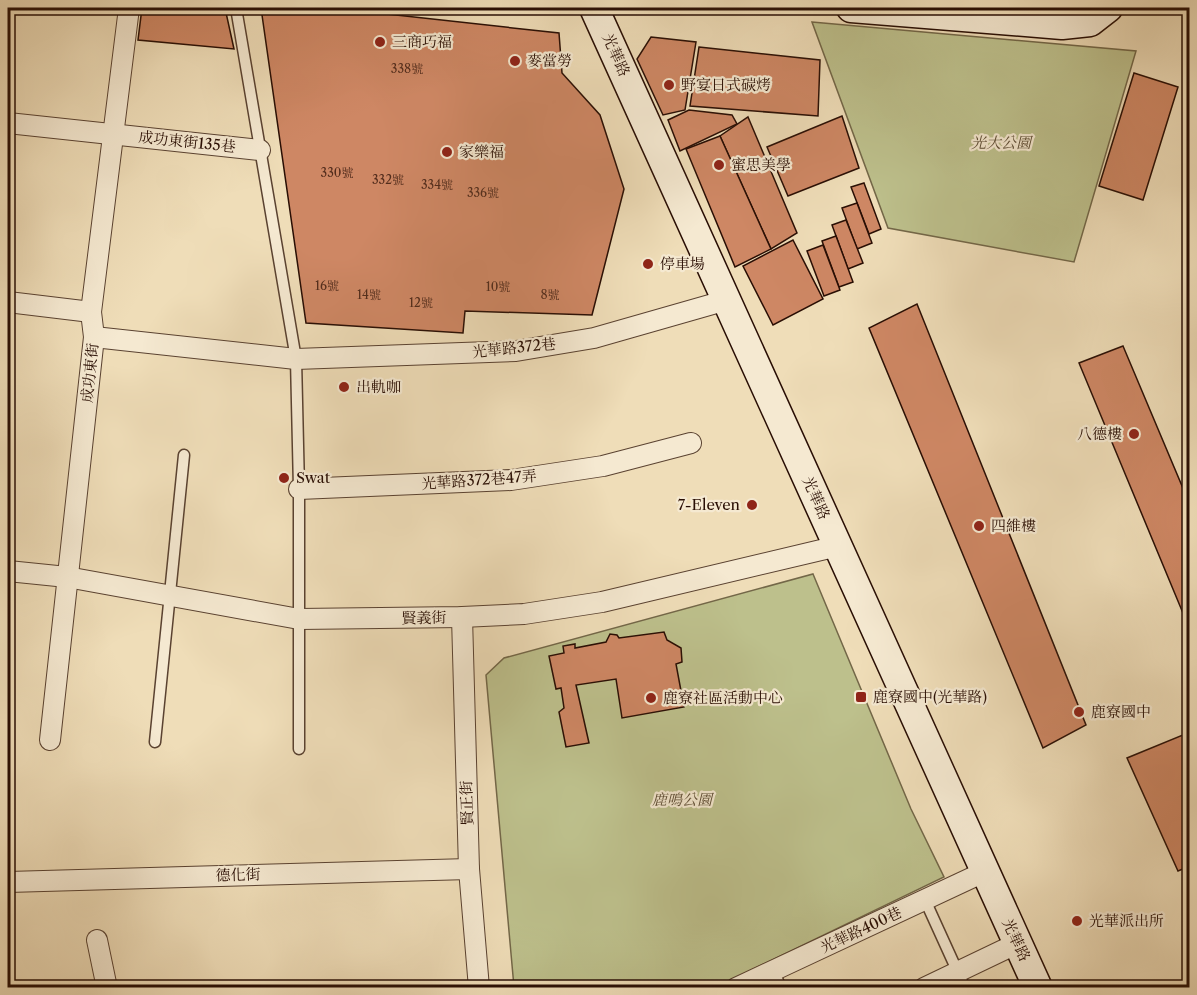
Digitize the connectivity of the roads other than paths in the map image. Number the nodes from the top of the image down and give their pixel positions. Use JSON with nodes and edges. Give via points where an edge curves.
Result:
{"nodes":[{"id":1,"x":129,"y":8,"type":"edge"},
{"id":2,"x":236,"y":8,"type":"edge"},
{"id":3,"x":594,"y":8,"type":"edge"},
{"id":4,"x":851,"y":8,"type":"edge"},
{"id":5,"x":1108,"y":8,"type":"edge"},
{"id":6,"x":8,"y":123,"type":"edge"},
{"id":7,"x":114,"y":134,"type":"junction"},
{"id":8,"x":260,"y":150,"type":"junction"},
{"id":9,"x":727,"y":300,"type":"junction"},
{"id":10,"x":8,"y":302,"type":"edge"},
{"id":11,"x":91,"y":312,"type":"junction"},
{"id":12,"x":94,"y":337,"type":"junction"},
{"id":13,"x":296,"y":360,"type":"junction"},
{"id":14,"x":691,"y":443,"type":"dead end"},
{"id":15,"x":184,"y":455,"type":"dead end"},
{"id":16,"x":300,"y":489,"type":"junction"},
{"id":17,"x":838,"y":546,"type":"junction"},
{"id":18,"x":8,"y":571,"type":"edge"},
{"id":19,"x":67,"y":576,"type":"junction"},
{"id":20,"x":170,"y":595,"type":"junction"},
{"id":21,"x":462,"y":617,"type":"junction"},
{"id":22,"x":300,"y":619,"type":"junction"},
{"id":23,"x":51,"y":740,"type":"dead end"},
{"id":24,"x":154,"y":742,"type":"dead end"},
{"id":25,"x":299,"y":750,"type":"dead end"},
{"id":26,"x":469,"y":869,"type":"junction"},
{"id":27,"x":984,"y":872,"type":"junction"},
{"id":28,"x":8,"y":882,"type":"edge"},
{"id":29,"x":925,"y":900,"type":"junction"},
{"id":30,"x":97,"y":940,"type":"dead end"},
{"id":31,"x":1018,"y":943,"type":"junction"},
{"id":32,"x":961,"y":979,"type":"edge"},
{"id":33,"x":777,"y":980,"type":"edge"},
{"id":34,"x":107,"y":987,"type":"edge"},
{"id":35,"x":479,"y":987,"type":"edge"},
{"id":36,"x":736,"y":987,"type":"edge"},
{"id":37,"x":924,"y":987,"type":"edge"},
{"id":38,"x":1038,"y":987,"type":"edge"}],
"edges":[{"from":1,"to":7,"type":"street","name":"成功東街"},
{"from":2,"to":8,"type":"lane"},
{"from":3,"to":9,"type":"street","name":"光華路"},
{"from":4,"to":5,"type":"street","via":[[1062,25],[1090,22]]},
{"from":6,"to":7,"type":"street","name":"成功東街135巷"},
{"from":7,"to":8,"type":"street","name":"成功東街135巷"},
{"from":7,"to":11,"type":"street","name":"成功東街"},
{"from":8,"to":13,"type":"lane"},
{"from":9,"to":13,"type":"street","name":"光華路372巷","via":[[594,338],[516,351]]},
{"from":9,"to":17,"type":"street","name":"光華路"},
{"from":10,"to":11,"type":"street"},
{"from":11,"to":12,"type":"street","name":"成功東街"},
{"from":12,"to":13,"type":"street","name":"光華路372巷"},
{"from":12,"to":19,"type":"street","name":"成功東街"},
{"from":13,"to":16,"type":"lane"},
{"from":14,"to":16,"type":"street","name":"光華路372巷47弄","via":[[603,466],[511,480]]},
{"from":15,"to":20,"type":"lane"},
{"from":16,"to":22,"type":"lane"},
{"from":17,"to":21,"type":"street","name":"賢義街","via":[[602,602],[524,614]]},
{"from":17,"to":27,"type":"street","name":"光華路"},
{"from":18,"to":19,"type":"street","name":"賢義街"},
{"from":19,"to":20,"type":"street","name":"賢義街"},
{"from":19,"to":23,"type":"street","name":"成功東街"},
{"from":20,"to":22,"type":"street","name":"賢義街"},
{"from":20,"to":24,"type":"lane"},
{"from":21,"to":22,"type":"street","name":"賢義街"},
{"from":21,"to":26,"type":"street","name":"賢正街"},
{"from":22,"to":25,"type":"lane"},
{"from":26,"to":28,"type":"street","name":"德化街"},
{"from":26,"to":35,"type":"street","name":"賢正街"},
{"from":27,"to":29,"type":"street","name":"光華路400巷"},
{"from":27,"to":31,"type":"street","name":"光華路"},
{"from":29,"to":32,"type":"lane"},
{"from":29,"to":33,"type":"street","name":"光華路400巷"},
{"from":30,"to":34,"type":"street"},
{"from":31,"to":32,"type":"street"},
{"from":31,"to":38,"type":"street","name":"光華路"},
{"from":32,"to":37,"type":"street"},
{"from":33,"to":36,"type":"street","name":"光華路400巷"}]}
